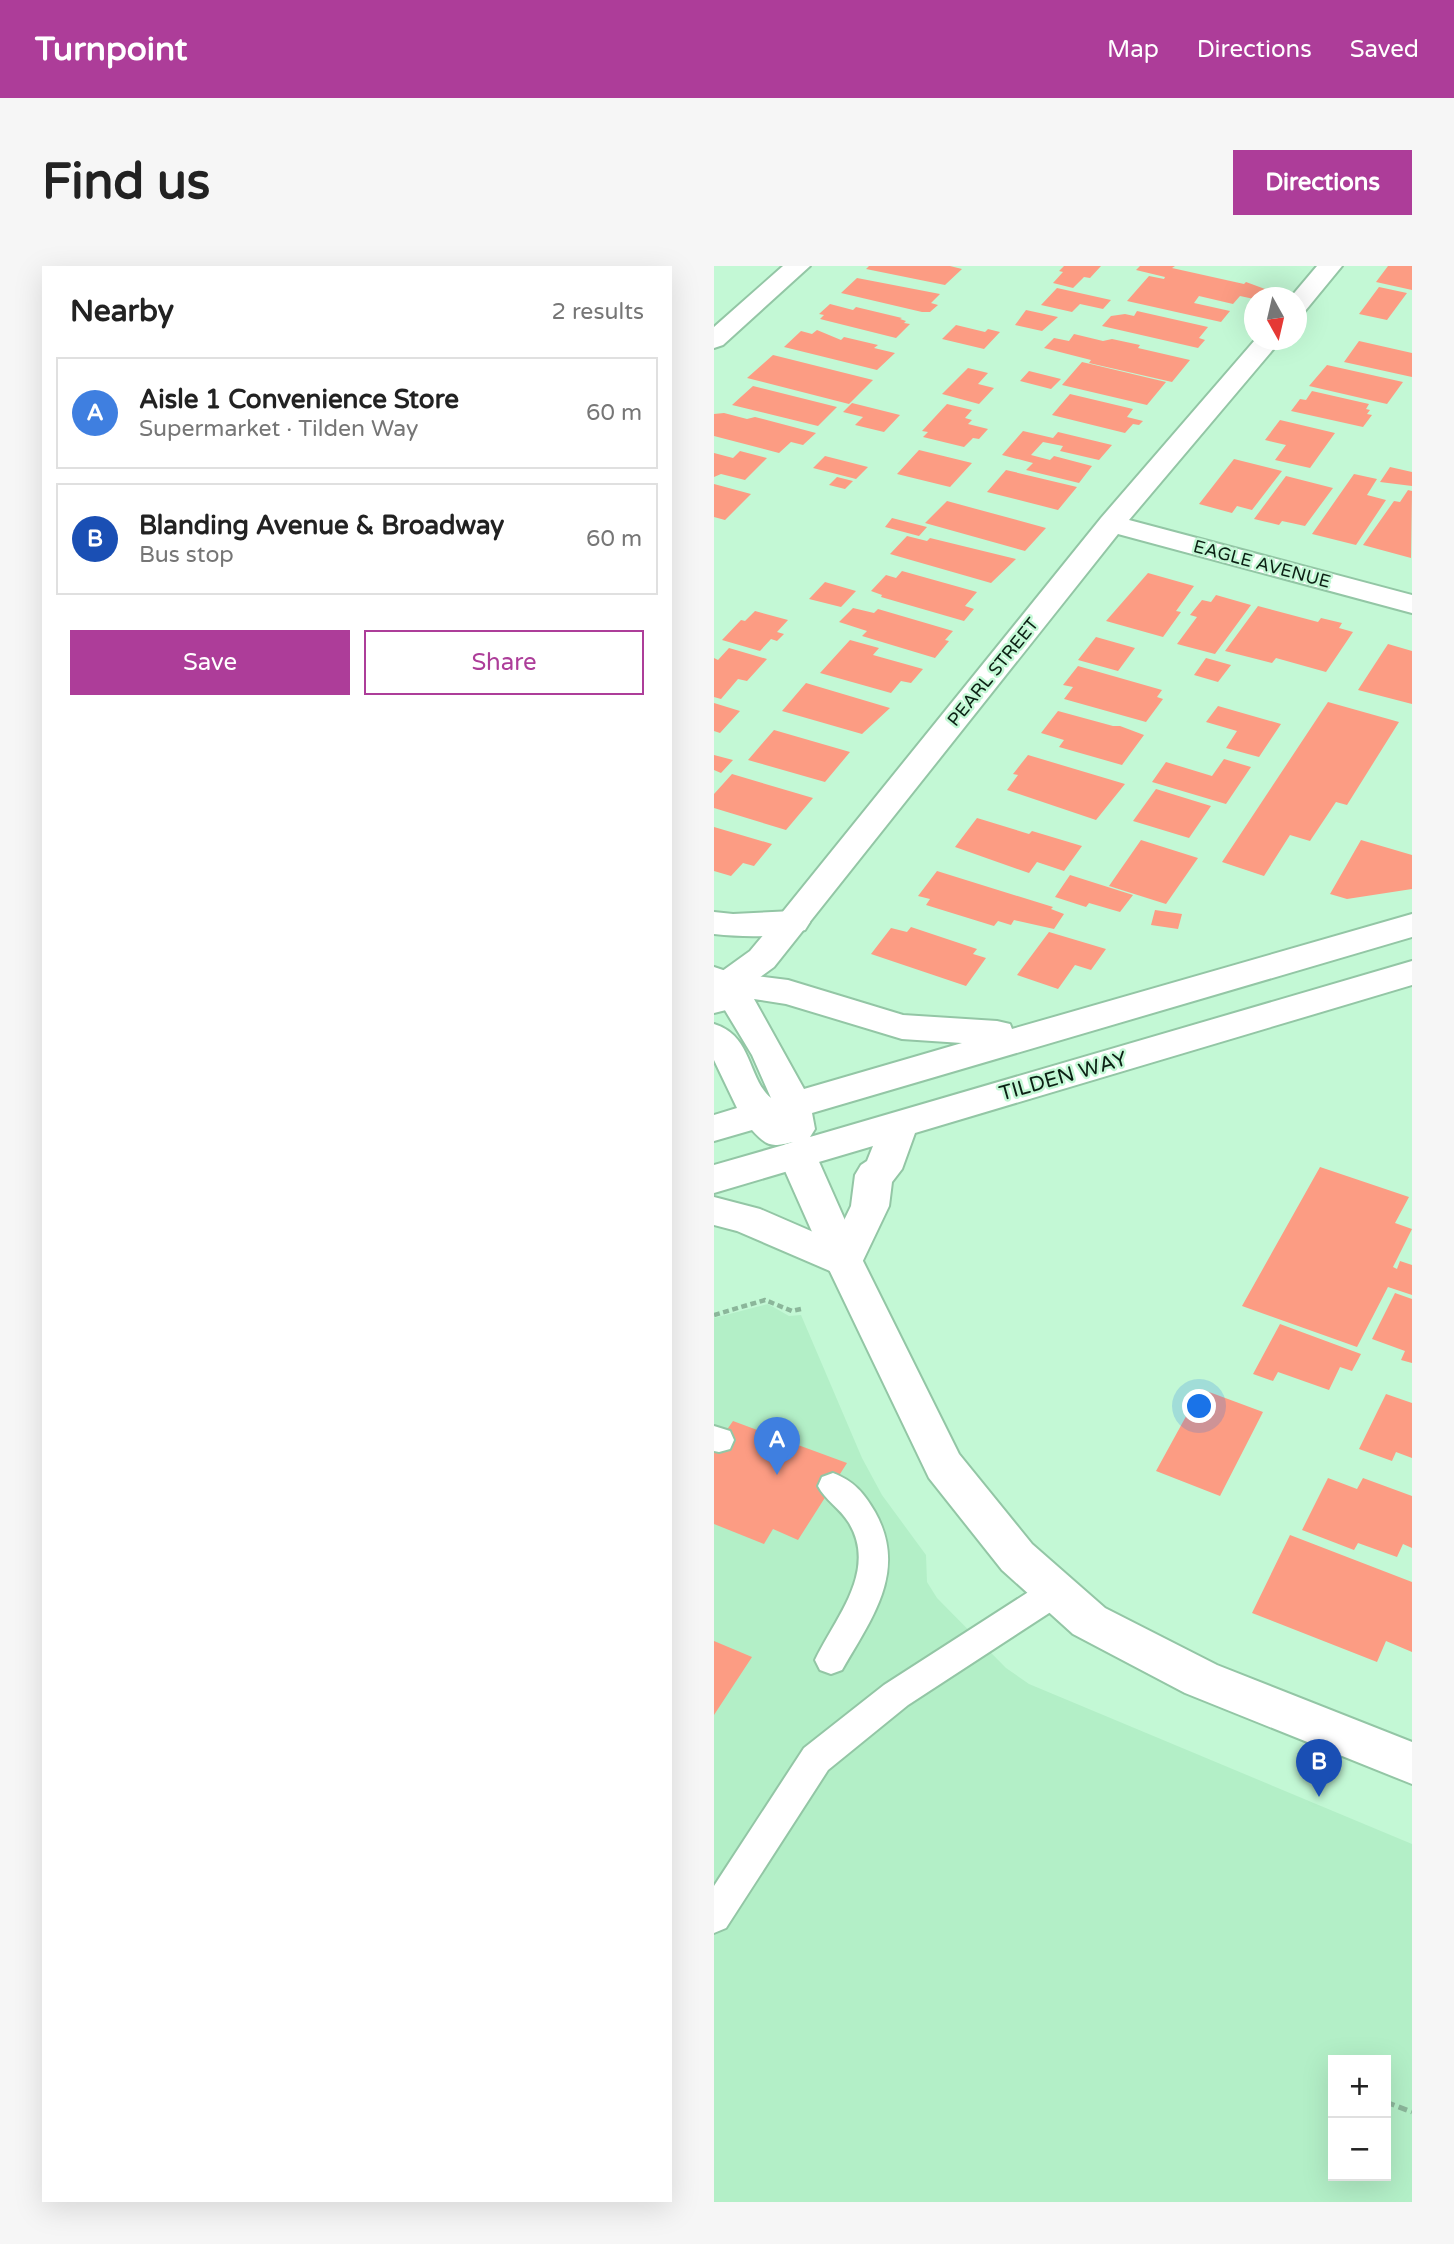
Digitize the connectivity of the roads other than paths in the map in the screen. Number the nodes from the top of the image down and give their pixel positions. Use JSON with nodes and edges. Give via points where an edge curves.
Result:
{"nodes":[{"id":1,"x":798,"y":266,"type":"edge"},
{"id":2,"x":1330,"y":266,"type":"edge"},
{"id":3,"x":1307,"y":294,"type":"edge"},
{"id":4,"x":714,"y":340,"type":"edge"},
{"id":5,"x":1259,"y":350,"type":"edge"},
{"id":6,"x":1111,"y":524,"type":"junction"},
{"id":7,"x":1412,"y":604,"type":"edge"},
{"id":8,"x":793,"y":922,"type":"junction"},
{"id":9,"x":714,"y":923,"type":"edge"},
{"id":10,"x":1412,"y":925,"type":"edge"},
{"id":11,"x":1412,"y":973,"type":"edge"},
{"id":12,"x":718,"y":988,"type":"edge"},
{"id":13,"x":1034,"y":1034,"type":"junction"},
{"id":14,"x":714,"y":1037,"type":"edge"},
{"id":15,"x":794,"y":1104,"type":"junction"},
{"id":16,"x":759,"y":1115,"type":"junction"},
{"id":17,"x":899,"y":1125,"type":"junction"},
{"id":18,"x":714,"y":1128,"type":"edge"},
{"id":19,"x":797,"y":1155,"type":"junction"},
{"id":20,"x":714,"y":1179,"type":"edge"},
{"id":21,"x":714,"y":1211,"type":"edge"},
{"id":22,"x":844,"y":1261,"type":"junction"},
{"id":23,"x":833,"y":1486,"type":"dead end"},
{"id":24,"x":1055,"y":1592,"type":"junction"},
{"id":25,"x":831,"y":1660,"type":"dead end"},
{"id":26,"x":1412,"y":1763,"type":"edge"},
{"id":27,"x":714,"y":1916,"type":"edge"}],
"edges":[{"from":1,"to":4,"type":"street"},
{"from":2,"to":3,"type":"street"},
{"from":5,"to":6,"type":"street","name":"PEARL STREET"},
{"from":6,"to":7,"type":"street","name":"EAGLE AVENUE"},
{"from":6,"to":8,"type":"street","name":"PEARL STREET"},
{"from":8,"to":9,"type":"street"},
{"from":8,"to":12,"type":"street","name":"PEARL STREET","via":[[761,959]]},
{"from":10,"to":13,"type":"street"},
{"from":11,"to":17,"type":"street","name":"TILDEN WAY"},
{"from":12,"to":13,"type":"street","via":[[788,992],[902,1027]]},
{"from":12,"to":15,"type":"street","via":[[750,1020]]},
{"from":13,"to":15,"type":"street"},
{"from":14,"to":16,"type":"street","via":[[727,1050]]},
{"from":15,"to":16,"type":"street"},
{"from":15,"to":19,"type":"street"},
{"from":16,"to":18,"type":"street"},
{"from":16,"to":19,"type":"street"},
{"from":17,"to":19,"type":"street","name":"TILDEN WAY"},
{"from":17,"to":22,"type":"street","via":[[883,1169],[874,1175],[870,1206]]},
{"from":19,"to":20,"type":"street","name":"TILDEN WAY"},
{"from":19,"to":22,"type":"street"},
{"from":21,"to":22,"type":"street","via":[[746,1219]]},
{"from":22,"to":24,"type":"street","via":[[944,1466],[1017,1557]]},
{"from":23,"to":25,"type":"lane","via":[[843,1490],[866,1522],[876,1560],[870,1589]]},
{"from":24,"to":26,"type":"street","via":[[1088,1620],[1201,1679]]},
{"from":24,"to":27,"type":"lane","via":[[896,1695],[816,1759]]}]}
